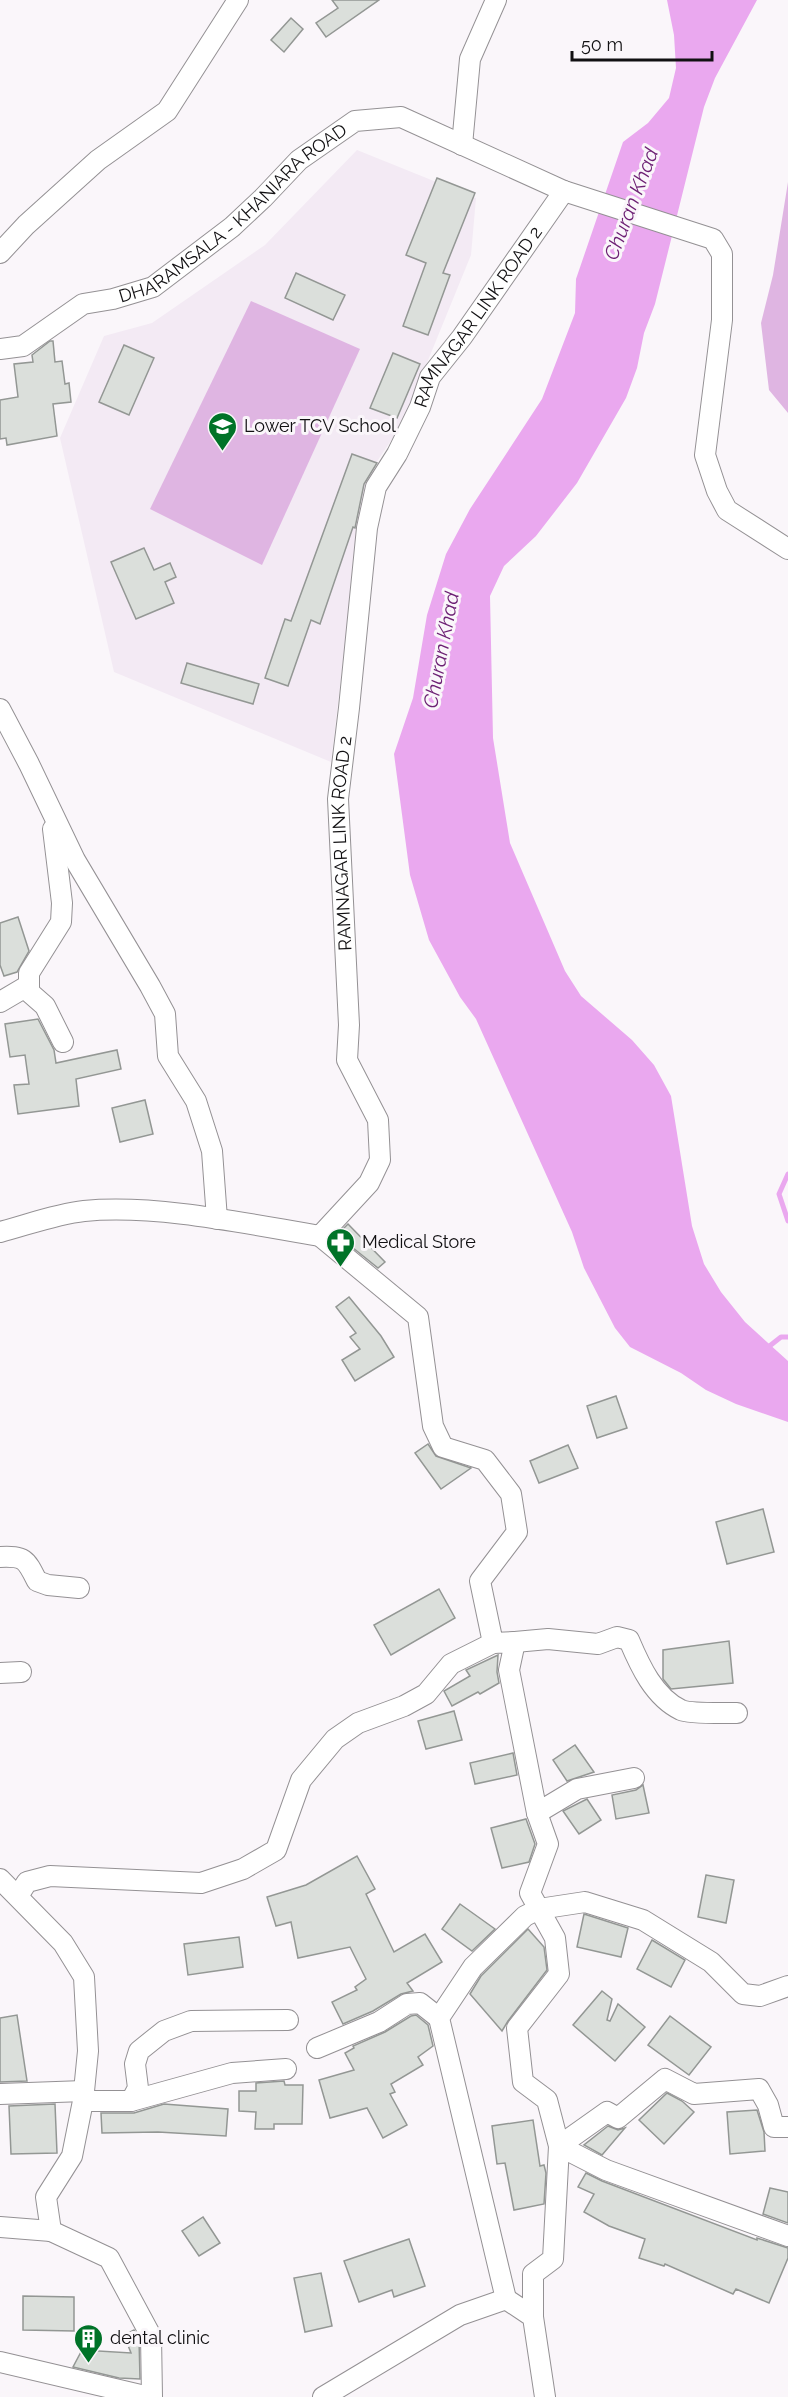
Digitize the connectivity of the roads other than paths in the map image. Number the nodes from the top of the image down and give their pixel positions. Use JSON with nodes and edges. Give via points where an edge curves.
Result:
{"nodes":[{"id":1,"x":238,"y":0,"type":"edge"},
{"id":2,"x":496,"y":0,"type":"edge"},
{"id":3,"x":462,"y":145,"type":"junction"},
{"id":4,"x":564,"y":192,"type":"junction"},
{"id":5,"x":0,"y":253,"type":"edge"},
{"id":6,"x":0,"y":350,"type":"edge"},
{"id":7,"x":788,"y":549,"type":"edge"},
{"id":8,"x":0,"y":709,"type":"edge"},
{"id":9,"x":49,"y":806,"type":"junction"},
{"id":10,"x":29,"y":985,"type":"junction"},
{"id":11,"x":0,"y":1002,"type":"edge"},
{"id":12,"x":63,"y":1041,"type":"dead end"},
{"id":13,"x":217,"y":1219,"type":"junction"},
{"id":14,"x":0,"y":1232,"type":"edge"},
{"id":15,"x":320,"y":1236,"type":"junction"},
{"id":16,"x":0,"y":1557,"type":"edge"},
{"id":17,"x":79,"y":1588,"type":"dead end"},
{"id":18,"x":515,"y":1642,"type":"junction"},
{"id":19,"x":493,"y":1643,"type":"junction"},
{"id":20,"x":21,"y":1672,"type":"dead end"},
{"id":21,"x":0,"y":1673,"type":"edge"},
{"id":22,"x":737,"y":1713,"type":"dead end"},
{"id":23,"x":634,"y":1778,"type":"dead end"},
{"id":24,"x":537,"y":1813,"type":"junction"},
{"id":25,"x":0,"y":1879,"type":"edge"},
{"id":26,"x":18,"y":1896,"type":"junction"},
{"id":27,"x":539,"y":1909,"type":"junction"},
{"id":28,"x":788,"y":1986,"type":"edge"},
{"id":29,"x":439,"y":2018,"type":"junction"},
{"id":30,"x":288,"y":2020,"type":"dead end"},
{"id":31,"x":317,"y":2048,"type":"dead end"},
{"id":32,"x":286,"y":2069,"type":"dead end"},
{"id":33,"x":0,"y":2094,"type":"edge"},
{"id":34,"x":83,"y":2096,"type":"junction"},
{"id":35,"x":131,"y":2101,"type":"junction"},
{"id":36,"x":788,"y":2127,"type":"edge"},
{"id":37,"x":559,"y":2146,"type":"junction"},
{"id":38,"x":0,"y":2227,"type":"edge"},
{"id":39,"x":51,"y":2231,"type":"junction"},
{"id":40,"x":788,"y":2236,"type":"edge"},
{"id":41,"x":506,"y":2300,"type":"junction"},
{"id":42,"x":533,"y":2317,"type":"junction"},
{"id":43,"x":0,"y":2362,"type":"edge"},
{"id":44,"x":150,"y":2397,"type":"edge"},
{"id":45,"x":323,"y":2397,"type":"edge"},
{"id":46,"x":545,"y":2397,"type":"edge"}],
"edges":[{"from":1,"to":5,"type":"street","via":[[167,111],[98,160]]},
{"from":2,"to":3,"type":"street","via":[[470,59]]},
{"from":3,"to":4,"type":"street","name":"DHARAMSALA - KHANIARA ROAD"},
{"from":3,"to":6,"type":"street","name":"DHARAMSALA - KHANIARA ROAD","via":[[401,117],[355,121],[299,160],[232,227],[153,287],[83,304],[23,346]]},
{"from":4,"to":7,"type":"street","name":"DHARAMSALA - KHANIARA ROAD","via":[[712,239],[722,254],[722,320],[705,455],[727,510]]},
{"from":4,"to":15,"type":"street","name":"RAMNAGAR LINK ROAD 2","via":[[430,377],[420,407],[376,487],[367,528],[338,799],[349,1025],[347,1060],[378,1120],[380,1160],[369,1183]]},
{"from":8,"to":9,"type":"street"},
{"from":9,"to":10,"type":"street","via":[[61,922],[29,973]]},
{"from":9,"to":13,"type":"street","via":[[75,860],[165,1014],[168,1056],[196,1101],[212,1151]]},
{"from":10,"to":11,"type":"street"},
{"from":10,"to":12,"type":"street","via":[[28,992],[45,1006]]},
{"from":13,"to":14,"type":"street","via":[[142,1211],[83,1211]]},
{"from":13,"to":15,"type":"street"},
{"from":15,"to":19,"type":"street","via":[[418,1317],[433,1426],[443,1447],[485,1460],[510,1494],[517,1532],[480,1581]]},
{"from":16,"to":17,"type":"street","via":[[20,1557],[28,1563],[37,1581]]},
{"from":18,"to":19,"type":"street"},
{"from":18,"to":22,"type":"street","via":[[548,1638],[598,1644],[618,1637],[629,1641],[639,1665],[659,1694],[682,1711]]},
{"from":18,"to":24,"type":"street","via":[[509,1671]]},
{"from":19,"to":26,"type":"street","via":[[451,1665],[426,1694],[358,1723],[334,1738],[301,1780],[276,1850],[243,1869],[201,1883],[50,1876],[27,1882]]},
{"from":20,"to":21,"type":"street"},
{"from":23,"to":24,"type":"street","via":[[577,1789]]},
{"from":24,"to":27,"type":"street","via":[[548,1844],[530,1893]]},
{"from":25,"to":26,"type":"street"},
{"from":26,"to":34,"type":"street","via":[[63,1943],[84,1977],[88,2051]]},
{"from":27,"to":28,"type":"street","via":[[585,1902],[643,1920],[711,1962],[743,1994],[760,1996]]},
{"from":27,"to":29,"type":"street","via":[[525,1916],[473,1967]]},
{"from":27,"to":37,"type":"street","via":[[555,1938],[559,1974],[517,2028],[523,2082],[546,2100]]},
{"from":29,"to":31,"type":"street","via":[[420,2003],[407,2004],[379,2022]]},
{"from":29,"to":41,"type":"street"},
{"from":30,"to":35,"type":"street","via":[[191,2021],[164,2031],[139,2051],[135,2064],[138,2088]]},
{"from":32,"to":35,"type":"street","via":[[232,2073]]},
{"from":33,"to":34,"type":"street"},
{"from":34,"to":35,"type":"street"},
{"from":34,"to":39,"type":"street","via":[[72,2156],[46,2197]]},
{"from":36,"to":37,"type":"street","via":[[774,2127],[759,2089],[694,2094],[665,2079],[618,2118],[607,2112]]},
{"from":37,"to":40,"type":"street","via":[[606,2170]]},
{"from":37,"to":42,"type":"street","via":[[553,2259],[533,2274]]},
{"from":38,"to":39,"type":"street"},
{"from":39,"to":44,"type":"street","via":[[109,2258],[151,2336]]},
{"from":41,"to":42,"type":"street"},
{"from":41,"to":45,"type":"street","via":[[460,2315]]},
{"from":42,"to":46,"type":"street"},
{"from":43,"to":44,"type":"street"}]}
